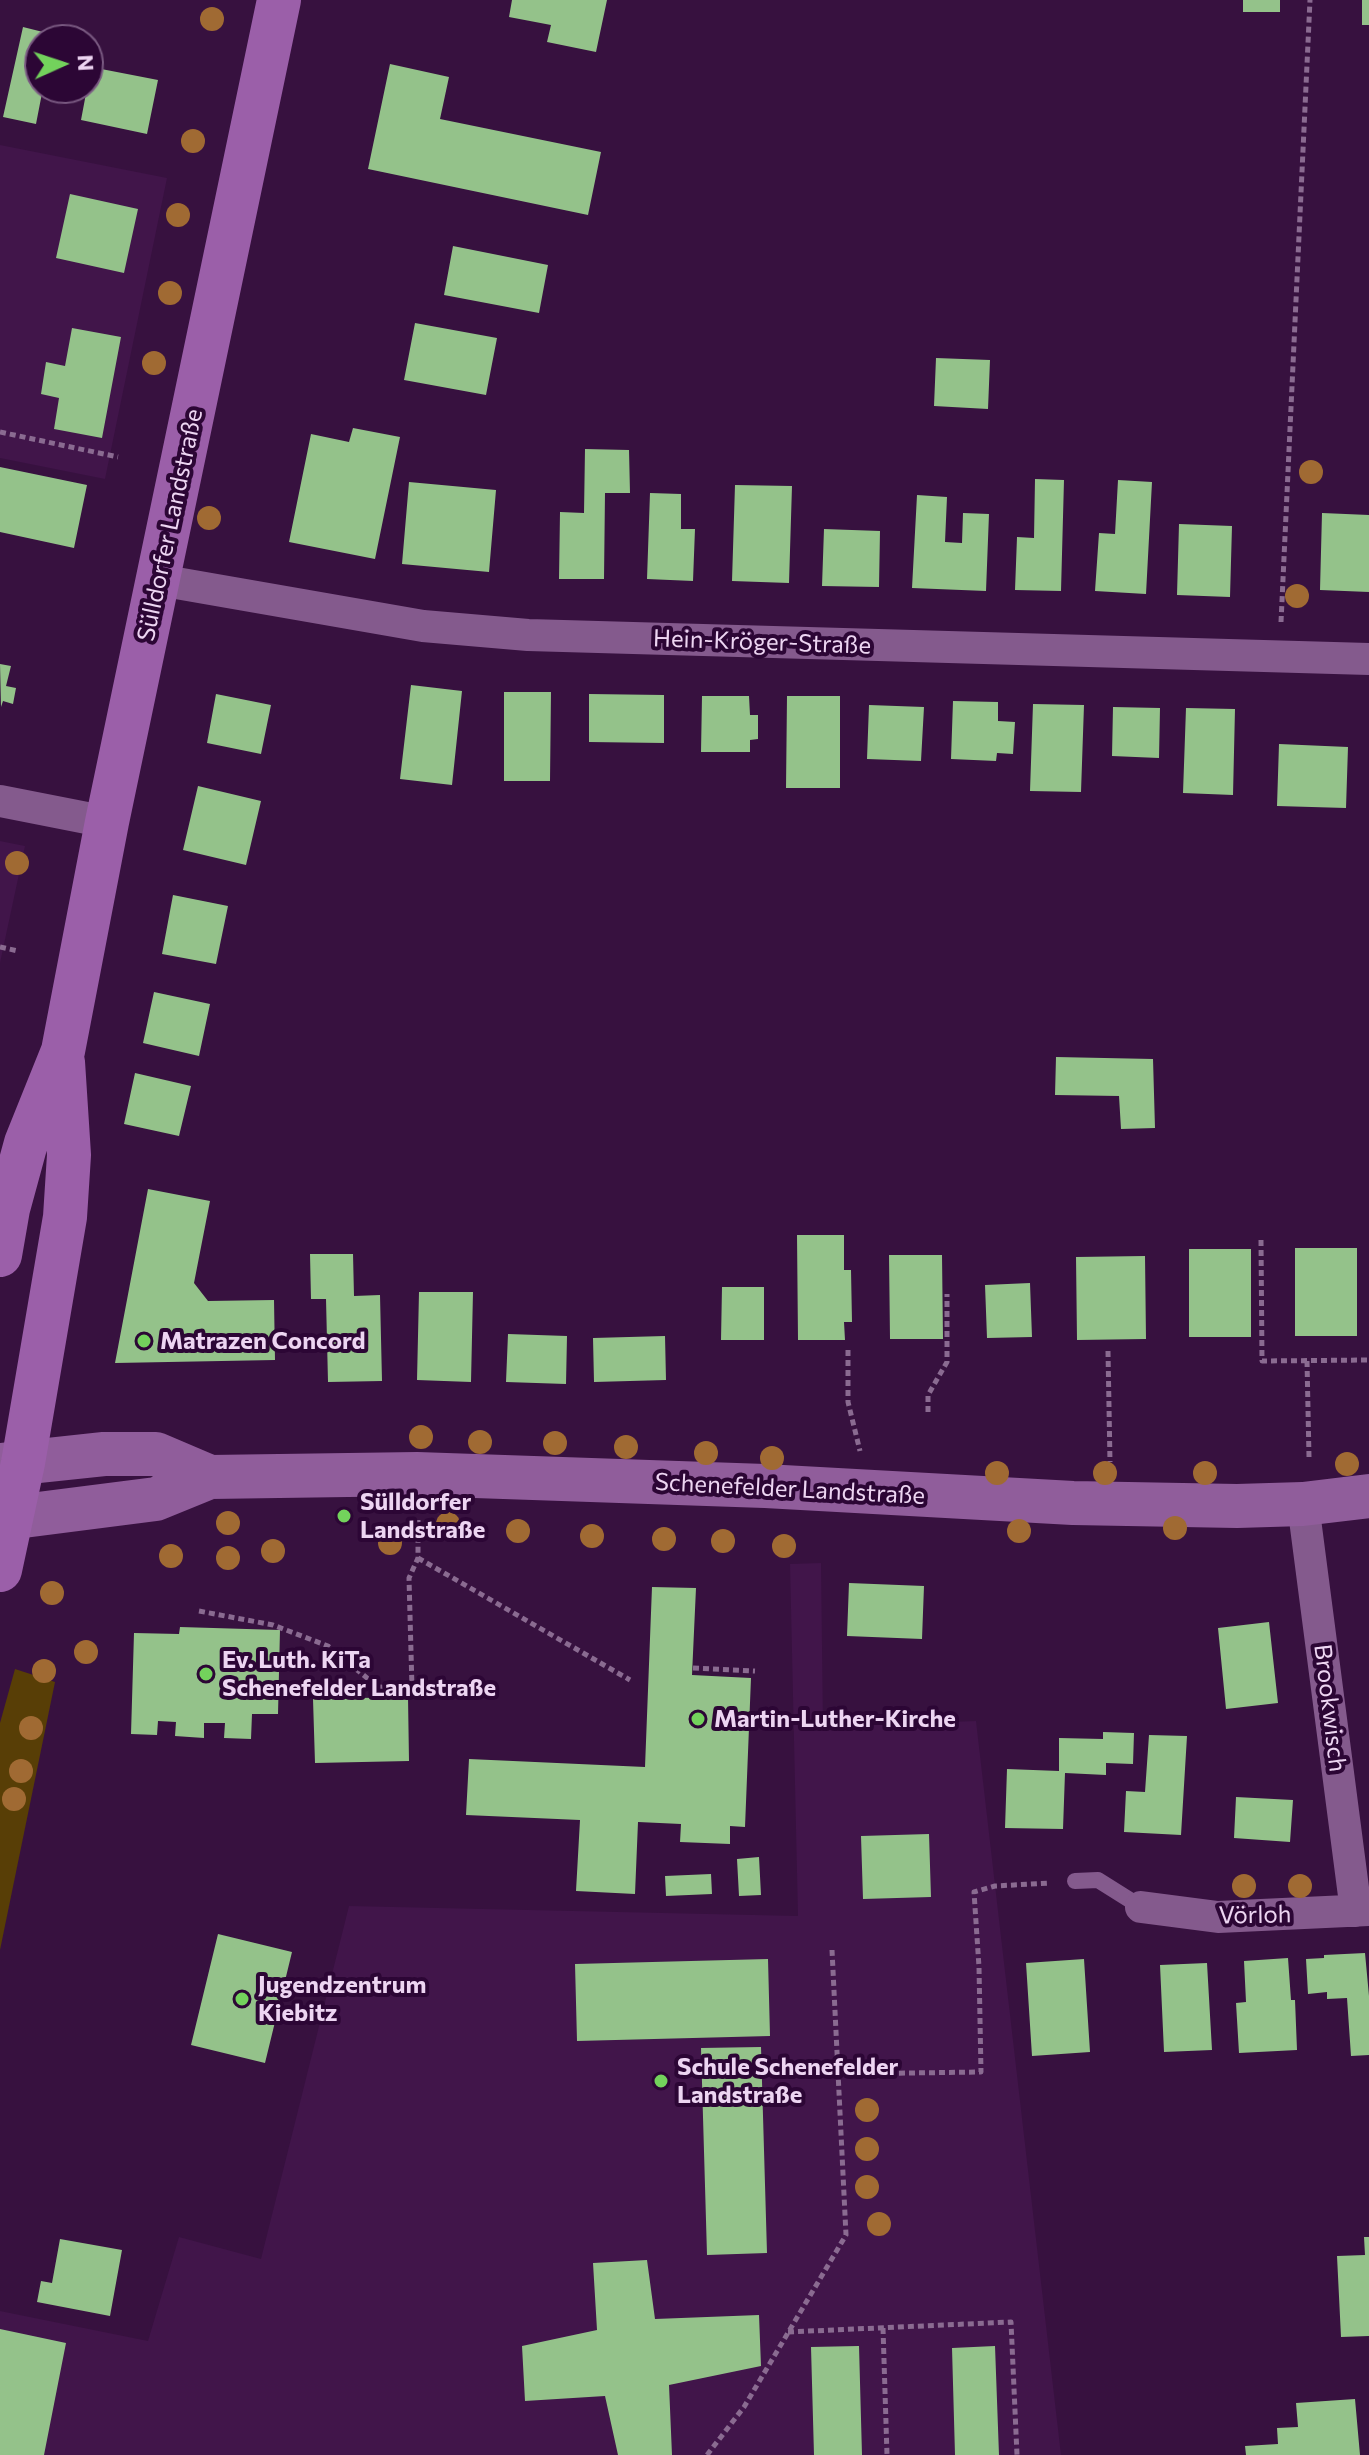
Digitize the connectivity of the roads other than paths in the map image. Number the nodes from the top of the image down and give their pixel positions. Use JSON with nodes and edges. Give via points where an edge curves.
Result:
{"nodes":[{"id":1,"x":279,"y":0,"type":"edge"},
{"id":2,"x":159,"y":580,"type":"junction"},
{"id":3,"x":1369,"y":659,"type":"edge"},
{"id":4,"x":0,"y":801,"type":"edge"},
{"id":5,"x":107,"y":822,"type":"junction"},
{"id":6,"x":63,"y":1051,"type":"junction"},
{"id":7,"x":0,"y":1255,"type":"edge"},
{"id":8,"x":11,"y":1464,"type":"edge"},
{"id":9,"x":210,"y":1477,"type":"junction"},
{"id":10,"x":1369,"y":1496,"type":"edge"},
{"id":11,"x":1303,"y":1504,"type":"junction"},
{"id":12,"x":6,"y":1518,"type":"edge"},
{"id":13,"x":0,"y":1570,"type":"edge"},
{"id":14,"x":1075,"y":1881,"type":"road end"},
{"id":15,"x":1141,"y":1907,"type":"joint"},
{"id":16,"x":1362,"y":1910,"type":"edge"}],
"edges":[{"from":1,"to":2,"type":"main road","name":"Sülldorfer Landstraße"},
{"from":2,"to":3,"type":"street","name":"Hein-Kröger-Straße","via":[[423,626],[528,635]]},
{"from":2,"to":5,"type":"main road","name":"Sülldorfer Landstraße"},
{"from":4,"to":5,"type":"street"},
{"from":5,"to":6,"type":"main road","name":"Sülldorfer Landstraße"},
{"from":6,"to":7,"type":"main road","name":"Sülldorfer Landstraße","via":[[26,1143]]},
{"from":6,"to":8,"type":"main road","name":"Sülldorfer Landstraße","via":[[69,1155],[65,1217]]},
{"from":8,"to":9,"type":"main road","name":"Schenefelder Landstraße","via":[[156,1454]]},
{"from":8,"to":12,"type":"main road","name":"Sülldorfer Landstraße"},
{"from":9,"to":11,"type":"main road","name":"Schenefelder Landstraße","via":[[417,1474],[1073,1503]]},
{"from":9,"to":12,"type":"main road","name":"Schenefelder Landstraße","via":[[156,1499]]},
{"from":10,"to":11,"type":"main road","name":"Schenefelder Landstraße"},
{"from":11,"to":16,"type":"street","name":"Brookwisch"},
{"from":12,"to":13,"type":"main road","name":"Sülldorfer Landstraße"},
{"from":14,"to":15,"type":"lane","via":[[1098,1880]]},
{"from":15,"to":16,"type":"street","name":"Vörloh","via":[[1218,1917]]}]}
